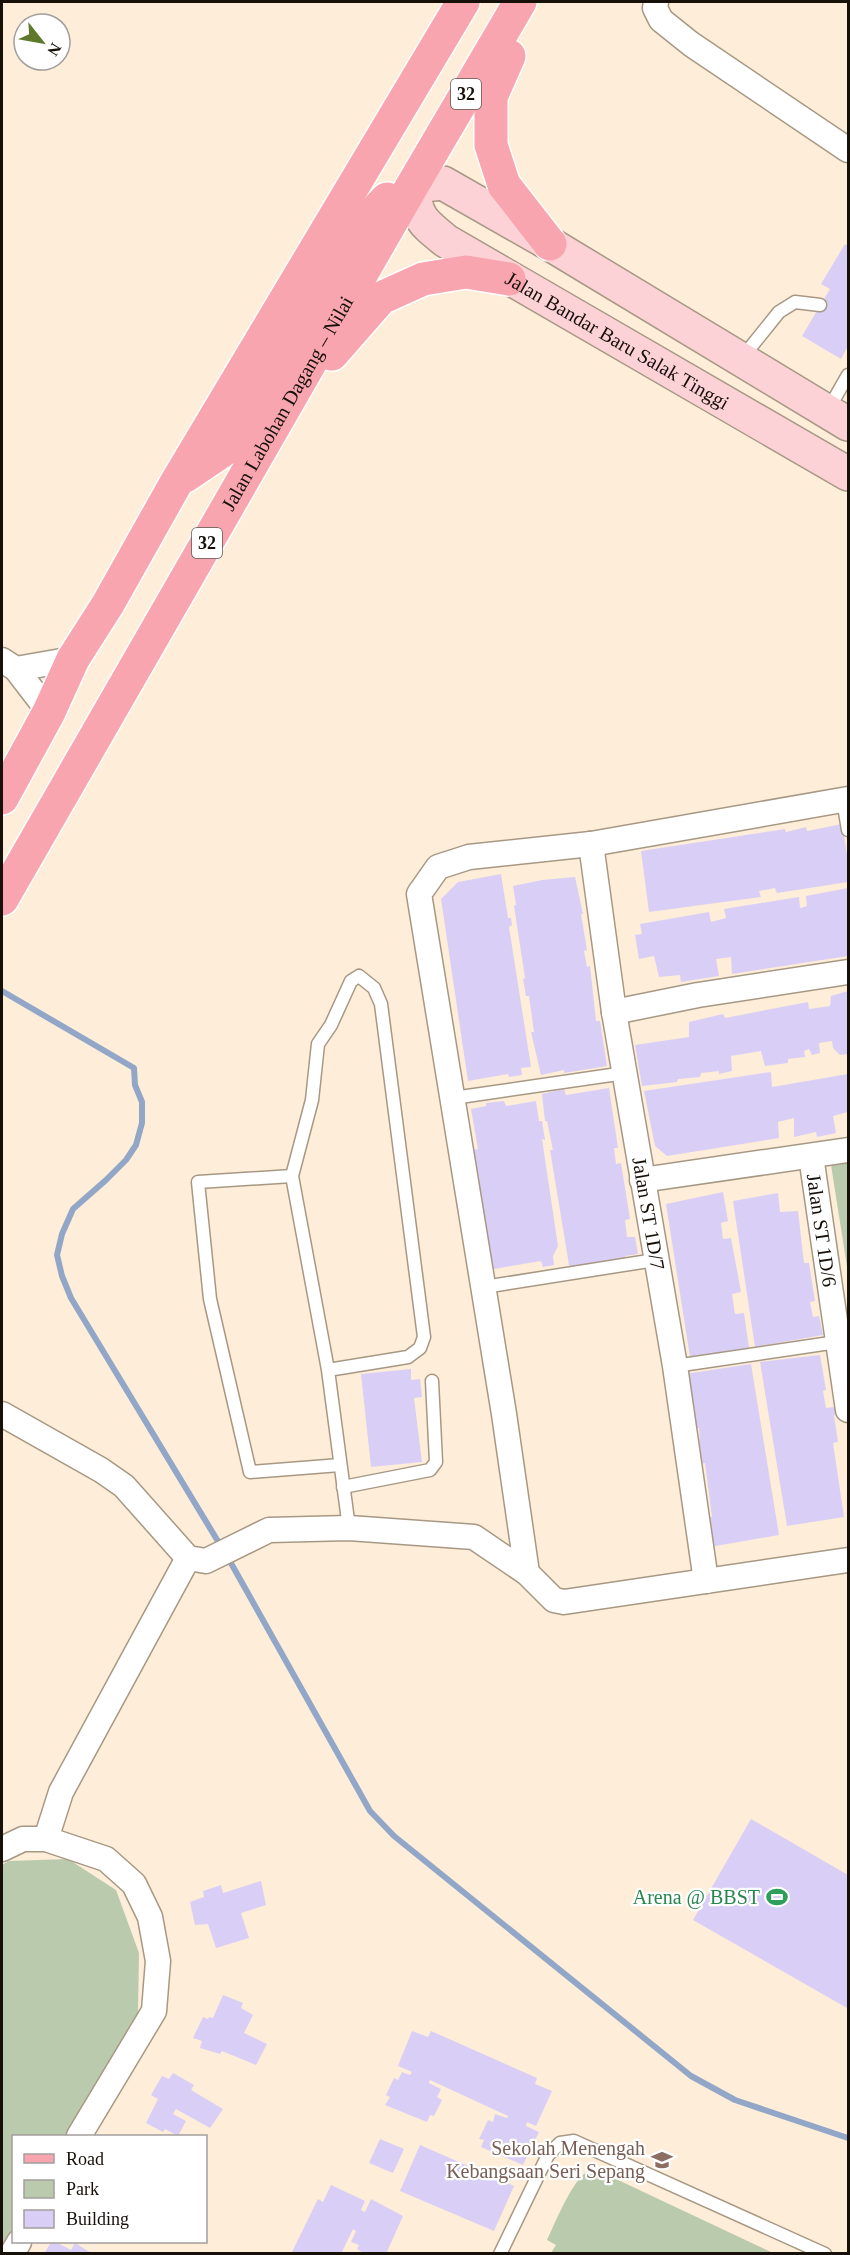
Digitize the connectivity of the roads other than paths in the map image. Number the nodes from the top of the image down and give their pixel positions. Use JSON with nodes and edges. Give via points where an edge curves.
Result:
{"nodes":[{"id":1,"x":463,"y":2,"type":"edge"},
{"id":2,"x":496,"y":2,"type":"edge"},
{"id":3,"x":520,"y":2,"type":"edge"},
{"id":4,"x":532,"y":2,"type":"edge"},
{"id":5,"x":656,"y":2,"type":"edge"},
{"id":6,"x":849,"y":150,"type":"edge"},
{"id":7,"x":412,"y":186,"type":"junction"},
{"id":8,"x":550,"y":244,"type":"junction"},
{"id":9,"x":509,"y":279,"type":"junction"},
{"id":10,"x":820,"y":305,"type":"dead end"},
{"id":11,"x":705,"y":338,"type":"junction"},
{"id":12,"x":741,"y":359,"type":"junction"},
{"id":13,"x":849,"y":375,"type":"edge"},
{"id":14,"x":680,"y":377,"type":"junction"},
{"id":15,"x":838,"y":418,"type":"edge"},
{"id":16,"x":253,"y":463,"type":"junction"},
{"id":17,"x":849,"y":474,"type":"edge"},
{"id":18,"x":176,"y":483,"type":"junction"},
{"id":19,"x":73,"y":659,"type":"junction"},
{"id":20,"x":9,"y":664,"type":"edge"},
{"id":21,"x":49,"y":712,"type":"junction"},
{"id":22,"x":2,"y":798,"type":"edge"},
{"id":23,"x":846,"y":799,"type":"edge"},
{"id":24,"x":849,"y":830,"type":"edge"},
{"id":25,"x":591,"y":844,"type":"junction"},
{"id":26,"x":2,"y":899,"type":"edge"},
{"id":27,"x":849,"y":972,"type":"edge"},
{"id":28,"x":614,"y":1012,"type":"junction"},
{"id":29,"x":625,"y":1073,"type":"junction"},
{"id":30,"x":453,"y":1098,"type":"junction"},
{"id":31,"x":849,"y":1150,"type":"edge"},
{"id":32,"x":811,"y":1156,"type":"junction"},
{"id":33,"x":292,"y":1176,"type":"junction"},
{"id":34,"x":642,"y":1180,"type":"junction"},
{"id":35,"x":655,"y":1260,"type":"junction"},
{"id":36,"x":484,"y":1287,"type":"junction"},
{"id":37,"x":837,"y":1342,"type":"junction"},
{"id":38,"x":675,"y":1366,"type":"junction"},
{"id":39,"x":328,"y":1370,"type":"junction"},
{"id":40,"x":432,"y":1381,"type":"dead end"},
{"id":41,"x":849,"y":1410,"type":"edge"},
{"id":42,"x":2,"y":1414,"type":"edge"},
{"id":43,"x":340,"y":1466,"type":"junction"},
{"id":44,"x":343,"y":1487,"type":"junction"},
{"id":45,"x":349,"y":1528,"type":"junction"},
{"id":46,"x":188,"y":1558,"type":"junction"},
{"id":47,"x":849,"y":1560,"type":"edge"},
{"id":48,"x":527,"y":1573,"type":"junction"},
{"id":49,"x":706,"y":1581,"type":"junction"},
{"id":50,"x":46,"y":1839,"type":"junction"},
{"id":51,"x":2,"y":1849,"type":"edge"},
{"id":52,"x":81,"y":2135,"type":"edge"},
{"id":53,"x":500,"y":2253,"type":"edge"},
{"id":54,"x":825,"y":2253,"type":"edge"}],
"edges":[{"from":1,"to":18,"type":"main road"},
{"from":2,"to":7,"type":"main road","via":[[430,115],[413,163]]},
{"from":3,"to":7,"type":"main road","name":"Jalan Labohan Dagang ‒ Nilai","number":"32"},
{"from":4,"to":8,"type":"main road","via":[[491,97],[492,145],[504,185]]},
{"from":5,"to":6,"type":"street","via":[[661,20],[691,44]]},
{"from":7,"to":8,"type":"main road","via":[[442,183]]},
{"from":7,"to":9,"type":"main road","name":"Jalan Bandar Baru Salak Tinggi","via":[[416,212],[426,225]]},
{"from":7,"to":16,"type":"main road","name":"Jalan Labohan Dagang ‒ Nilai","number":"32"},
{"from":7,"to":18,"type":"main road","via":[[390,196],[366,221],[228,447]]},
{"from":8,"to":11,"type":"main road"},
{"from":9,"to":14,"type":"main road","name":"Jalan Bandar Baru Salak Tinggi"},
{"from":9,"to":16,"type":"main road","via":[[466,272],[423,279],[381,298],[319,369]]},
{"from":10,"to":12,"type":"lane","via":[[795,302],[779,312]]},
{"from":11,"to":12,"type":"main road"},
{"from":11,"to":14,"type":"main road"},
{"from":12,"to":15,"type":"main road"},
{"from":13,"to":15,"type":"lane"},
{"from":14,"to":17,"type":"main road","name":"Jalan Bandar Baru Salak Tinggi"},
{"from":16,"to":26,"type":"main road","name":"Jalan Labohan Dagang ‒ Nilai","number":"32"},
{"from":18,"to":19,"type":"main road"},
{"from":19,"to":20,"type":"street"},
{"from":19,"to":21,"type":"main road"},
{"from":20,"to":21,"type":"street"},
{"from":21,"to":22,"type":"main road"},
{"from":23,"to":24,"type":"lane"},
{"from":23,"to":25,"type":"street"},
{"from":25,"to":28,"type":"street","name":"Jalan ST 1D/7"},
{"from":25,"to":30,"type":"street","via":[[469,857],[438,867],[419,894]]},
{"from":27,"to":28,"type":"street"},
{"from":28,"to":29,"type":"street","name":"Jalan ST 1D/7"},
{"from":29,"to":30,"type":"lane"},
{"from":29,"to":34,"type":"street","name":"Jalan ST 1D/7"},
{"from":30,"to":36,"type":"street"},
{"from":31,"to":32,"type":"street"},
{"from":32,"to":34,"type":"street"},
{"from":32,"to":37,"type":"street","name":"Jalan ST 1D/6"},
{"from":33,"to":39,"type":"lane"},
{"from":33,"to":39,"type":"lane","via":[[312,1100],[318,1044],[351,981],[359,976],[374,988],[381,1004],[424,1337],[420,1348],[408,1357]]},
{"from":33,"to":43,"type":"lane","via":[[198,1182],[210,1299],[250,1472]]},
{"from":34,"to":35,"type":"street","name":"Jalan ST 1D/7"},
{"from":35,"to":36,"type":"lane"},
{"from":35,"to":38,"type":"street","name":"Jalan ST 1D/7"},
{"from":36,"to":48,"type":"street"},
{"from":37,"to":38,"type":"lane"},
{"from":37,"to":41,"type":"street","name":"Jalan ST 1D/6"},
{"from":38,"to":49,"type":"street","name":"Jalan ST 1D/7"},
{"from":39,"to":43,"type":"lane"},
{"from":40,"to":44,"type":"lane","via":[[436,1462],[430,1470]]},
{"from":42,"to":46,"type":"street","via":[[124,1486]]},
{"from":43,"to":44,"type":"lane"},
{"from":44,"to":45,"type":"lane"},
{"from":45,"to":46,"type":"street","via":[[269,1530],[206,1560]]},
{"from":45,"to":48,"type":"street","via":[[474,1537]]},
{"from":46,"to":50,"type":"street","via":[[61,1792]]},
{"from":47,"to":49,"type":"street"},
{"from":48,"to":49,"type":"street","via":[[554,1600],[564,1602]]},
{"from":50,"to":51,"type":"street","via":[[23,1839]]},
{"from":50,"to":52,"type":"street","via":[[106,1859],[134,1884],[150,1917],[158,1961],[154,2011]]},
{"from":53,"to":54,"type":"lane","via":[[548,2156],[560,2143],[574,2141]]}]}
